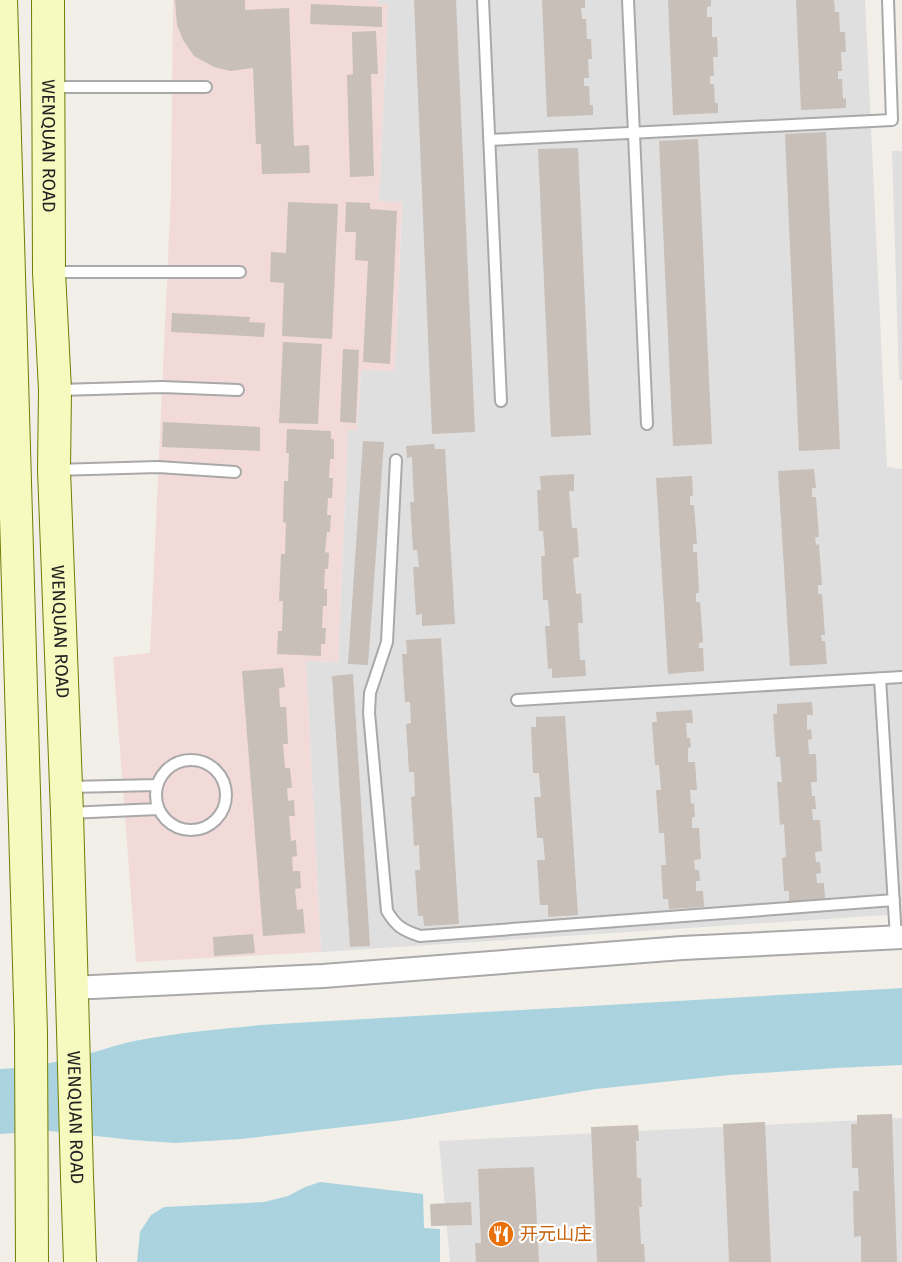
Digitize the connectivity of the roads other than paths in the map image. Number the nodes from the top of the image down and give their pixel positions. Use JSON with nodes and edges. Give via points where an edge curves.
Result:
{"nodes":[{"id":1,"x":1,"y":0,"type":"edge"},
{"id":2,"x":48,"y":0,"type":"edge"},
{"id":3,"x":483,"y":0,"type":"edge"},
{"id":4,"x":628,"y":0,"type":"edge"},
{"id":5,"x":888,"y":0,"type":"edge"},
{"id":6,"x":49,"y":87,"type":"junction"},
{"id":7,"x":206,"y":87,"type":"dead end"},
{"id":8,"x":634,"y":133,"type":"junction"},
{"id":9,"x":489,"y":140,"type":"junction"},
{"id":10,"x":49,"y":272,"type":"junction"},
{"id":11,"x":240,"y":272,"type":"dead end"},
{"id":12,"x":55,"y":390,"type":"junction"},
{"id":13,"x":238,"y":390,"type":"dead end"},
{"id":14,"x":501,"y":401,"type":"dead end"},
{"id":15,"x":647,"y":424,"type":"dead end"},
{"id":16,"x":396,"y":460,"type":"dead end"},
{"id":17,"x":54,"y":470,"type":"junction"},
{"id":18,"x":235,"y":472,"type":"dead end"},
{"id":19,"x":902,"y":677,"type":"edge"},
{"id":20,"x":880,"y":678,"type":"junction"},
{"id":21,"x":518,"y":700,"type":"dead end"},
{"id":22,"x":156,"y":785,"type":"junction"},
{"id":23,"x":66,"y":800,"type":"junction"},
{"id":24,"x":158,"y":809,"type":"junction"},
{"id":25,"x":894,"y":900,"type":"junction"},
{"id":26,"x":899,"y":938,"type":"edge"},
{"id":27,"x":71,"y":988,"type":"junction"},
{"id":28,"x":32,"y":1262,"type":"edge"},
{"id":29,"x":80,"y":1262,"type":"edge"}],
"edges":[{"from":1,"to":28,"type":"main road","via":[[32,1033]]},
{"from":2,"to":6,"type":"main road","name":"WENQUAN ROAD"},
{"from":3,"to":9,"type":"lane"},
{"from":4,"to":8,"type":"lane"},
{"from":5,"to":8,"type":"lane","via":[[892,120]]},
{"from":6,"to":7,"type":"lane"},
{"from":6,"to":10,"type":"main road","name":"WENQUAN ROAD"},
{"from":8,"to":9,"type":"lane"},
{"from":8,"to":15,"type":"lane"},
{"from":9,"to":14,"type":"lane"},
{"from":10,"to":11,"type":"lane"},
{"from":10,"to":12,"type":"main road","name":"WENQUAN ROAD"},
{"from":12,"to":13,"type":"lane"},
{"from":12,"to":17,"type":"main road","name":"WENQUAN ROAD"},
{"from":16,"to":25,"type":"lane","via":[[387,642],[370,693],[369,713],[387,911],[394,923],[420,936]]},
{"from":17,"to":18,"type":"lane","via":[[158,467]]},
{"from":17,"to":23,"type":"main road","name":"WENQUAN ROAD"},
{"from":19,"to":20,"type":"lane"},
{"from":20,"to":21,"type":"lane"},
{"from":20,"to":25,"type":"lane"},
{"from":22,"to":23,"type":"lane"},
{"from":22,"to":24,"type":"lane"},
{"from":22,"to":24,"type":"lane","via":[[170,766],[192,759],[203,761],[220,774],[226,795],[220,816],[202,828],[172,825]]},
{"from":23,"to":24,"type":"lane"},
{"from":23,"to":27,"type":"main road","name":"WENQUAN ROAD"},
{"from":25,"to":26,"type":"lane"},
{"from":26,"to":27,"type":"street","via":[[682,948],[323,976]]},
{"from":27,"to":29,"type":"main road","name":"WENQUAN ROAD"}]}
